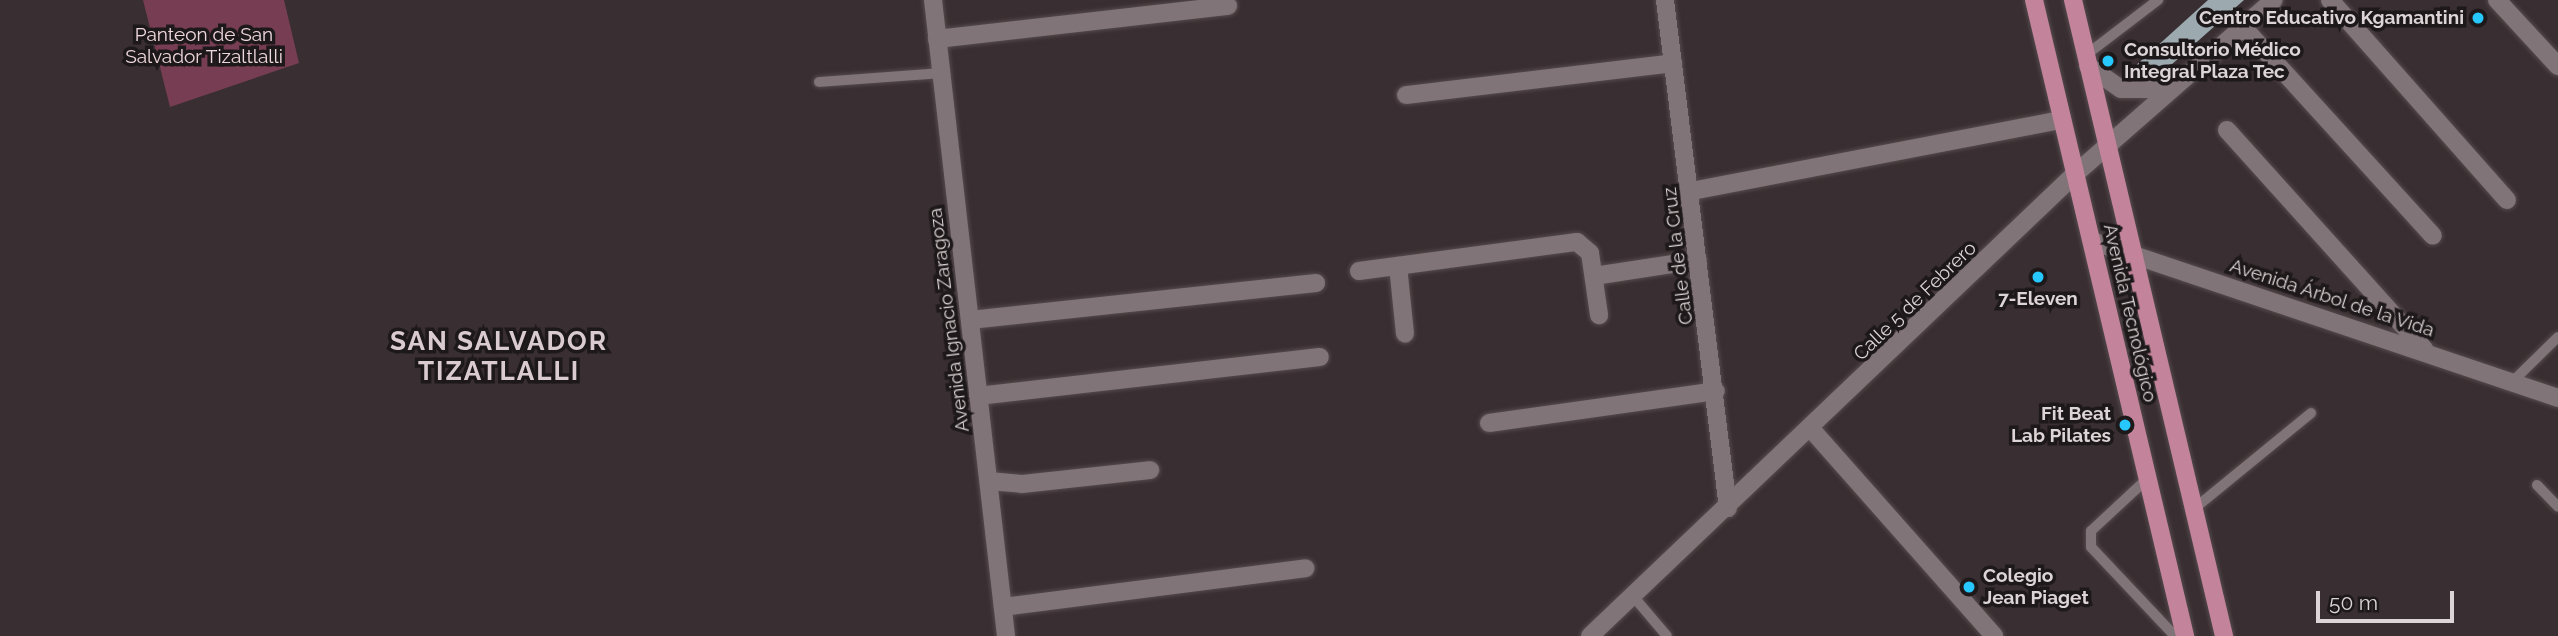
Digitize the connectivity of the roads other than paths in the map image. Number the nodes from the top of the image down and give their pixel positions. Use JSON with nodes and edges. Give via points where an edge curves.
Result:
{"nodes":[{"id":1,"x":933,"y":0,"type":"edge"},
{"id":2,"x":1665,"y":0,"type":"edge"},
{"id":3,"x":2034,"y":0,"type":"edge"},
{"id":4,"x":2073,"y":0,"type":"edge"},
{"id":5,"x":2158,"y":0,"type":"edge"},
{"id":6,"x":2274,"y":0,"type":"edge"},
{"id":7,"x":2330,"y":0,"type":"edge"},
{"id":8,"x":2497,"y":0,"type":"edge"},
{"id":9,"x":1228,"y":6,"type":"dead end"},
{"id":10,"x":2243,"y":27,"type":"junction"},
{"id":11,"x":937,"y":39,"type":"junction"},
{"id":12,"x":2087,"y":61,"type":"junction"},
{"id":13,"x":1673,"y":63,"type":"junction"},
{"id":14,"x":2558,"y":66,"type":"edge"},
{"id":15,"x":941,"y":73,"type":"junction"},
{"id":16,"x":819,"y":82,"type":"dead end"},
{"id":17,"x":2172,"y":89,"type":"junction"},
{"id":18,"x":1406,"y":94,"type":"dead end"},
{"id":19,"x":2062,"y":120,"type":"junction"},
{"id":20,"x":2227,"y":131,"type":"dead end"},
{"id":21,"x":2108,"y":145,"type":"junction"},
{"id":22,"x":2075,"y":174,"type":"junction"},
{"id":23,"x":1692,"y":191,"type":"junction"},
{"id":24,"x":2507,"y":200,"type":"dead end"},
{"id":25,"x":2434,"y":236,"type":"dead end"},
{"id":26,"x":2092,"y":241,"type":"junction"},
{"id":27,"x":2133,"y":254,"type":"junction"},
{"id":28,"x":1698,"y":260,"type":"junction"},
{"id":29,"x":1398,"y":265,"type":"junction"},
{"id":30,"x":1359,"y":271,"type":"dead end"},
{"id":31,"x":1594,"y":276,"type":"junction"},
{"id":32,"x":1316,"y":283,"type":"dead end"},
{"id":33,"x":1599,"y":315,"type":"dead end"},
{"id":34,"x":970,"y":320,"type":"junction"},
{"id":35,"x":1405,"y":334,"type":"dead end"},
{"id":36,"x":2558,"y":337,"type":"edge"},
{"id":37,"x":2424,"y":349,"type":"junction"},
{"id":38,"x":1320,"y":357,"type":"dead end"},
{"id":39,"x":2512,"y":382,"type":"junction"},
{"id":40,"x":1716,"y":391,"type":"junction"},
{"id":41,"x":978,"y":396,"type":"junction"},
{"id":42,"x":2558,"y":398,"type":"edge"},
{"id":43,"x":2311,"y":413,"type":"dead end"},
{"id":44,"x":1489,"y":423,"type":"dead end"},
{"id":45,"x":1812,"y":430,"type":"junction"},
{"id":46,"x":1150,"y":470,"type":"dead end"},
{"id":47,"x":2147,"y":478,"type":"junction"},
{"id":48,"x":989,"y":481,"type":"junction"},
{"id":49,"x":2537,"y":485,"type":"dead end"},
{"id":50,"x":1728,"y":508,"type":"junction"},
{"id":51,"x":2195,"y":508,"type":"junction"},
{"id":52,"x":2558,"y":508,"type":"edge"},
{"id":53,"x":1306,"y":568,"type":"dead end"},
{"id":54,"x":1633,"y":596,"type":"junction"},
{"id":55,"x":1003,"y":607,"type":"junction"},
{"id":56,"x":1006,"y":636,"type":"edge"},
{"id":57,"x":1590,"y":636,"type":"edge"},
{"id":58,"x":1667,"y":636,"type":"edge"},
{"id":59,"x":1994,"y":636,"type":"edge"},
{"id":60,"x":2175,"y":636,"type":"edge"},
{"id":61,"x":2185,"y":636,"type":"edge"},
{"id":62,"x":2224,"y":636,"type":"edge"}],
"edges":[{"from":1,"to":11,"type":"street","name":"Avenida Ignacio Zaragoza"},
{"from":2,"to":13,"type":"street","name":"Calle de la Cruz"},
{"from":3,"to":19,"type":"main road","name":"Avenida Tecnológico"},
{"from":4,"to":12,"type":"main road","name":"Avenida Tecnológico"},
{"from":5,"to":12,"type":"lane"},
{"from":6,"to":10,"type":"street","name":"Calle 5 de Febrero"},
{"from":7,"to":24,"type":"street"},
{"from":8,"to":14,"type":"street"},
{"from":9,"to":11,"type":"street"},
{"from":10,"to":17,"type":"street","name":"Calle 5 de Febrero"},
{"from":10,"to":25,"type":"street"},
{"from":11,"to":15,"type":"street","name":"Avenida Ignacio Zaragoza"},
{"from":12,"to":17,"type":"street","via":[[2134,92]]},
{"from":12,"to":21,"type":"main road","name":"Avenida Tecnológico"},
{"from":13,"to":18,"type":"street"},
{"from":13,"to":23,"type":"street","name":"Calle de la Cruz"},
{"from":15,"to":16,"type":"lane"},
{"from":15,"to":34,"type":"street","name":"Avenida Ignacio Zaragoza"},
{"from":17,"to":21,"type":"street","name":"Calle 5 de Febrero"},
{"from":19,"to":22,"type":"main road","name":"Avenida Tecnológico"},
{"from":19,"to":23,"type":"street"},
{"from":20,"to":37,"type":"street"},
{"from":21,"to":22,"type":"street","name":"Calle 5 de Febrero"},
{"from":21,"to":27,"type":"main road","name":"Avenida Tecnológico"},
{"from":22,"to":26,"type":"main road","name":"Avenida Tecnológico"},
{"from":22,"to":45,"type":"street","name":"Calle 5 de Febrero"},
{"from":23,"to":28,"type":"street","name":"Calle de la Cruz"},
{"from":26,"to":27,"type":"street","name":"Avenida Árbol de la Vida"},
{"from":26,"to":47,"type":"main road","name":"Avenida Tecnológico"},
{"from":27,"to":37,"type":"street","name":"Avenida Árbol de la Vida"},
{"from":27,"to":51,"type":"main road","name":"Avenida Tecnológico"},
{"from":28,"to":31,"type":"street"},
{"from":28,"to":40,"type":"street","name":"Calle de la Cruz"},
{"from":29,"to":30,"type":"street"},
{"from":29,"to":31,"type":"street","via":[[1577,242],[1588,248]]},
{"from":29,"to":35,"type":"street"},
{"from":31,"to":33,"type":"street"},
{"from":32,"to":34,"type":"street"},
{"from":34,"to":41,"type":"street","name":"Avenida Ignacio Zaragoza"},
{"from":36,"to":39,"type":"lane"},
{"from":37,"to":39,"type":"street","name":"Avenida Árbol de la Vida"},
{"from":38,"to":41,"type":"street"},
{"from":39,"to":42,"type":"street","name":"Avenida Árbol de la Vida"},
{"from":40,"to":44,"type":"street"},
{"from":40,"to":50,"type":"street","name":"Calle de la Cruz"},
{"from":41,"to":48,"type":"street","name":"Avenida Ignacio Zaragoza"},
{"from":43,"to":51,"type":"lane"},
{"from":45,"to":50,"type":"street","name":"Calle 5 de Febrero"},
{"from":45,"to":59,"type":"street"},
{"from":46,"to":48,"type":"street","via":[[1044,483]]},
{"from":47,"to":60,"type":"lane","via":[[2091,531],[2091,547]]},
{"from":47,"to":61,"type":"main road","name":"Avenida Tecnológico"},
{"from":48,"to":55,"type":"street","name":"Avenida Ignacio Zaragoza"},
{"from":49,"to":52,"type":"lane"},
{"from":50,"to":54,"type":"street","name":"Calle 5 de Febrero"},
{"from":51,"to":62,"type":"main road","name":"Avenida Tecnológico"},
{"from":53,"to":55,"type":"street"},
{"from":54,"to":57,"type":"street","name":"Calle 5 de Febrero"},
{"from":54,"to":58,"type":"lane"},
{"from":55,"to":56,"type":"street","name":"Avenida Ignacio Zaragoza"}]}
